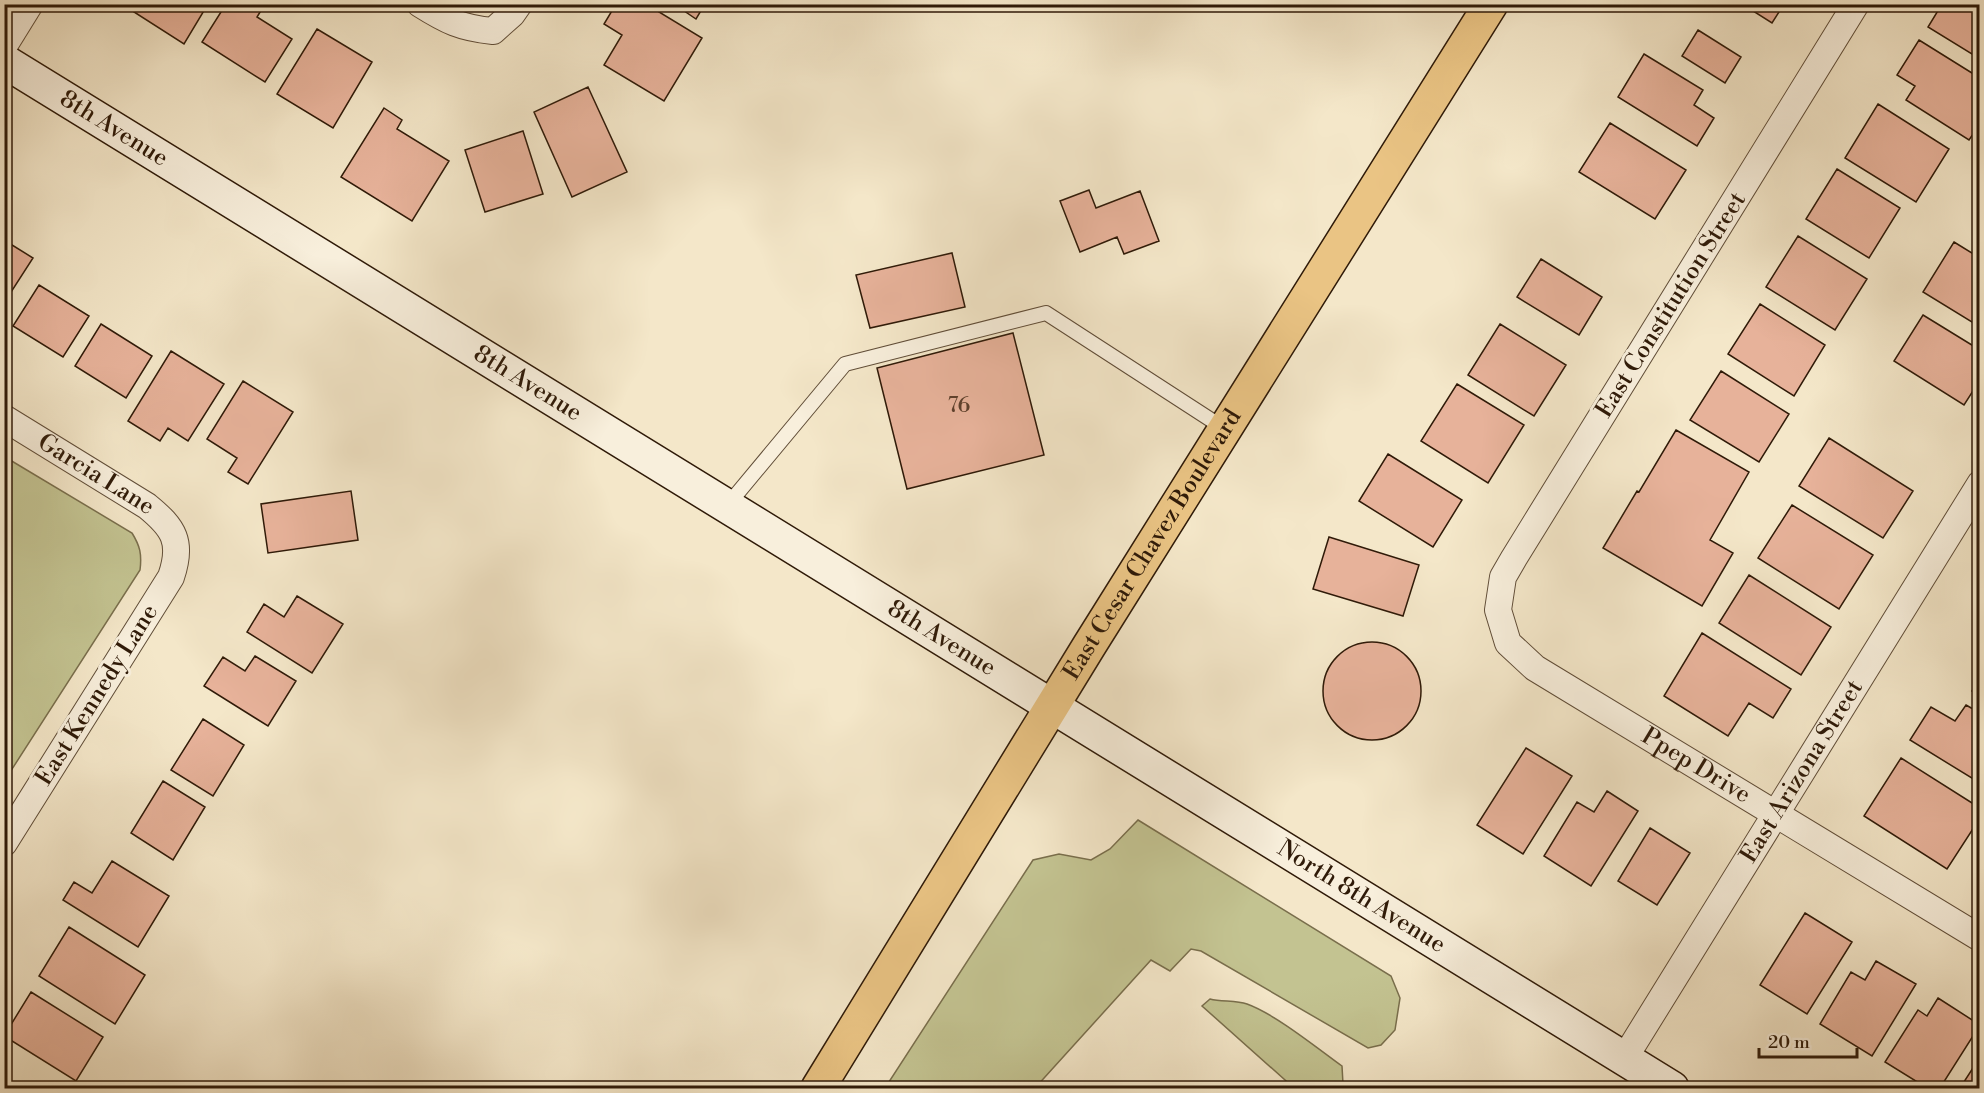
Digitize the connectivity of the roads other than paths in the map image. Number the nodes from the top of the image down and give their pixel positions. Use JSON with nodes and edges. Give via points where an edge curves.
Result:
{"nodes":[{"id":1,"x":30,"y":4,"type":"edge"},
{"id":2,"x":420,"y":4,"type":"edge"},
{"id":3,"x":519,"y":4,"type":"edge"},
{"id":4,"x":1491,"y":4,"type":"edge"},
{"id":5,"x":1856,"y":4,"type":"edge"},
{"id":6,"x":4,"y":46,"type":"edge"},
{"id":7,"x":4,"y":61,"type":"edge"},
{"id":8,"x":4,"y":418,"type":"edge"},
{"id":9,"x":1226,"y":430,"type":"junction"},
{"id":10,"x":1980,"y":484,"type":"edge"},
{"id":11,"x":726,"y":507,"type":"junction"},
{"id":12,"x":176,"y":541,"type":"joint"},
{"id":13,"x":1498,"y":610,"type":"joint"},
{"id":14,"x":1051,"y":707,"type":"junction"},
{"id":15,"x":1775,"y":814,"type":"junction"},
{"id":16,"x":4,"y":843,"type":"edge"},
{"id":17,"x":1980,"y":938,"type":"edge"},
{"id":18,"x":1624,"y":1059,"type":"junction"},
{"id":19,"x":818,"y":1089,"type":"edge"},
{"id":20,"x":1672,"y":1089,"type":"edge"}],
"edges":[{"from":1,"to":6,"type":"street"},
{"from":2,"to":3,"type":"street","via":[[468,28],[493,31]]},
{"from":4,"to":9,"type":"highway","name":"East Cesar Chavez Boulevard"},
{"from":5,"to":13,"type":"street","name":"East Constitution Street","via":[[1514,558],[1503,577]]},
{"from":7,"to":11,"type":"main road","name":"8th Avenue"},
{"from":8,"to":12,"type":"street","name":"Garcia Lane","via":[[147,506],[166,521]]},
{"from":9,"to":11,"type":"lane","via":[[1046,313],[845,363]]},
{"from":9,"to":14,"type":"highway","name":"East Cesar Chavez Boulevard"},
{"from":10,"to":15,"type":"street","name":"East Arizona Street"},
{"from":11,"to":14,"type":"main road","name":"8th Avenue"},
{"from":12,"to":16,"type":"street","name":"East Kennedy Lane","via":[[177,559],[171,577]]},
{"from":13,"to":15,"type":"street","name":"Ppep Drive","via":[[1508,643],[1535,668]]},
{"from":14,"to":18,"type":"main road","name":"North 8th Avenue"},
{"from":14,"to":19,"type":"highway","name":"East Cesar Chavez Boulevard"},
{"from":15,"to":17,"type":"street","name":"Ppep Drive"},
{"from":15,"to":18,"type":"street","name":"East Arizona Street"},
{"from":18,"to":20,"type":"main road","name":"North 8th Avenue"}]}
